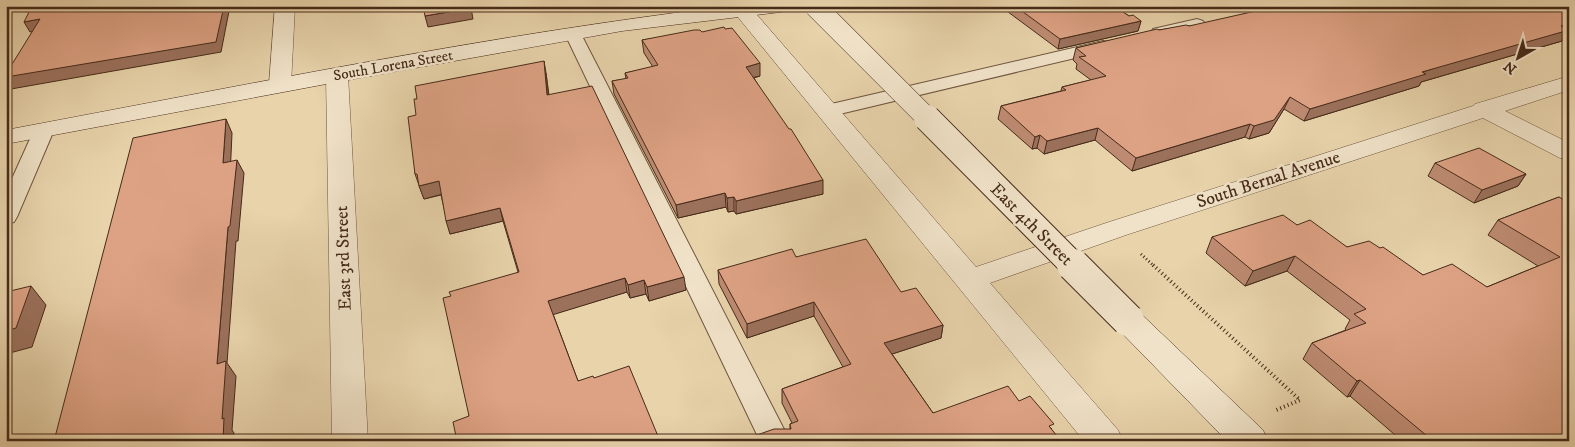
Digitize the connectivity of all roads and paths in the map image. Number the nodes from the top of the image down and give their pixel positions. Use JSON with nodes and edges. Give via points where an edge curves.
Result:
{"nodes":[{"id":1,"x":285,"y":6,"type":"edge"},
{"id":2,"x":781,"y":6,"type":"edge"},
{"id":3,"x":815,"y":6,"type":"edge"},
{"id":4,"x":744,"y":12,"type":"junction"},
{"id":5,"x":1197,"y":24,"type":"edge"},
{"id":6,"x":572,"y":34,"type":"junction"},
{"id":7,"x":1138,"y":38,"type":"edge"},
{"id":8,"x":1119,"y":42,"type":"edge"},
{"id":9,"x":337,"y":75,"type":"junction"},
{"id":10,"x":1569,"y":83,"type":"edge"},
{"id":11,"x":280,"y":86,"type":"junction"},
{"id":12,"x":1483,"y":109,"type":"junction"},
{"id":13,"x":827,"y":110,"type":"junction"},
{"id":14,"x":44,"y":130,"type":"junction"},
{"id":15,"x":6,"y":137,"type":"edge"},
{"id":16,"x":1569,"y":153,"type":"edge"},
{"id":17,"x":6,"y":217,"type":"edge"},
{"id":18,"x":1116,"y":229,"type":"junction"},
{"id":19,"x":969,"y":280,"type":"junction"},
{"id":20,"x":1300,"y":400,"type":"dead end"},
{"id":21,"x":350,"y":441,"type":"edge"},
{"id":22,"x":775,"y":441,"type":"edge"},
{"id":23,"x":1105,"y":441,"type":"edge"},
{"id":24,"x":1250,"y":441,"type":"edge"}],
"edges":[{"from":1,"to":11,"type":"street"},
{"from":2,"to":4,"type":"street","name":"South Lorena Street"},
{"from":3,"to":24,"type":"street","name":"East 4th Street","bridge":true},
{"from":4,"to":6,"type":"street","name":"South Lorena Street","via":[[622,25]]},
{"from":4,"to":13,"type":"street"},
{"from":5,"to":7,"type":"lane"},
{"from":6,"to":9,"type":"street","name":"South Lorena Street"},
{"from":6,"to":22,"type":"lane"},
{"from":8,"to":13,"type":"lane"},
{"from":9,"to":11,"type":"street","name":"South Lorena Street"},
{"from":9,"to":21,"type":"street","name":"East 3rd Street"},
{"from":10,"to":12,"type":"street","name":"South Bernal Avenue"},
{"from":11,"to":14,"type":"street","name":"South Lorena Street"},
{"from":12,"to":16,"type":"street"},
{"from":12,"to":18,"type":"street","name":"South Bernal Avenue"},
{"from":13,"to":19,"type":"street"},
{"from":14,"to":15,"type":"street","name":"South Lorena Street"},
{"from":14,"to":17,"type":"lane"},
{"from":18,"to":19,"type":"street","name":"South Bernal Avenue"},
{"from":18,"to":20,"type":"path"},
{"from":19,"to":23,"type":"street"}]}
